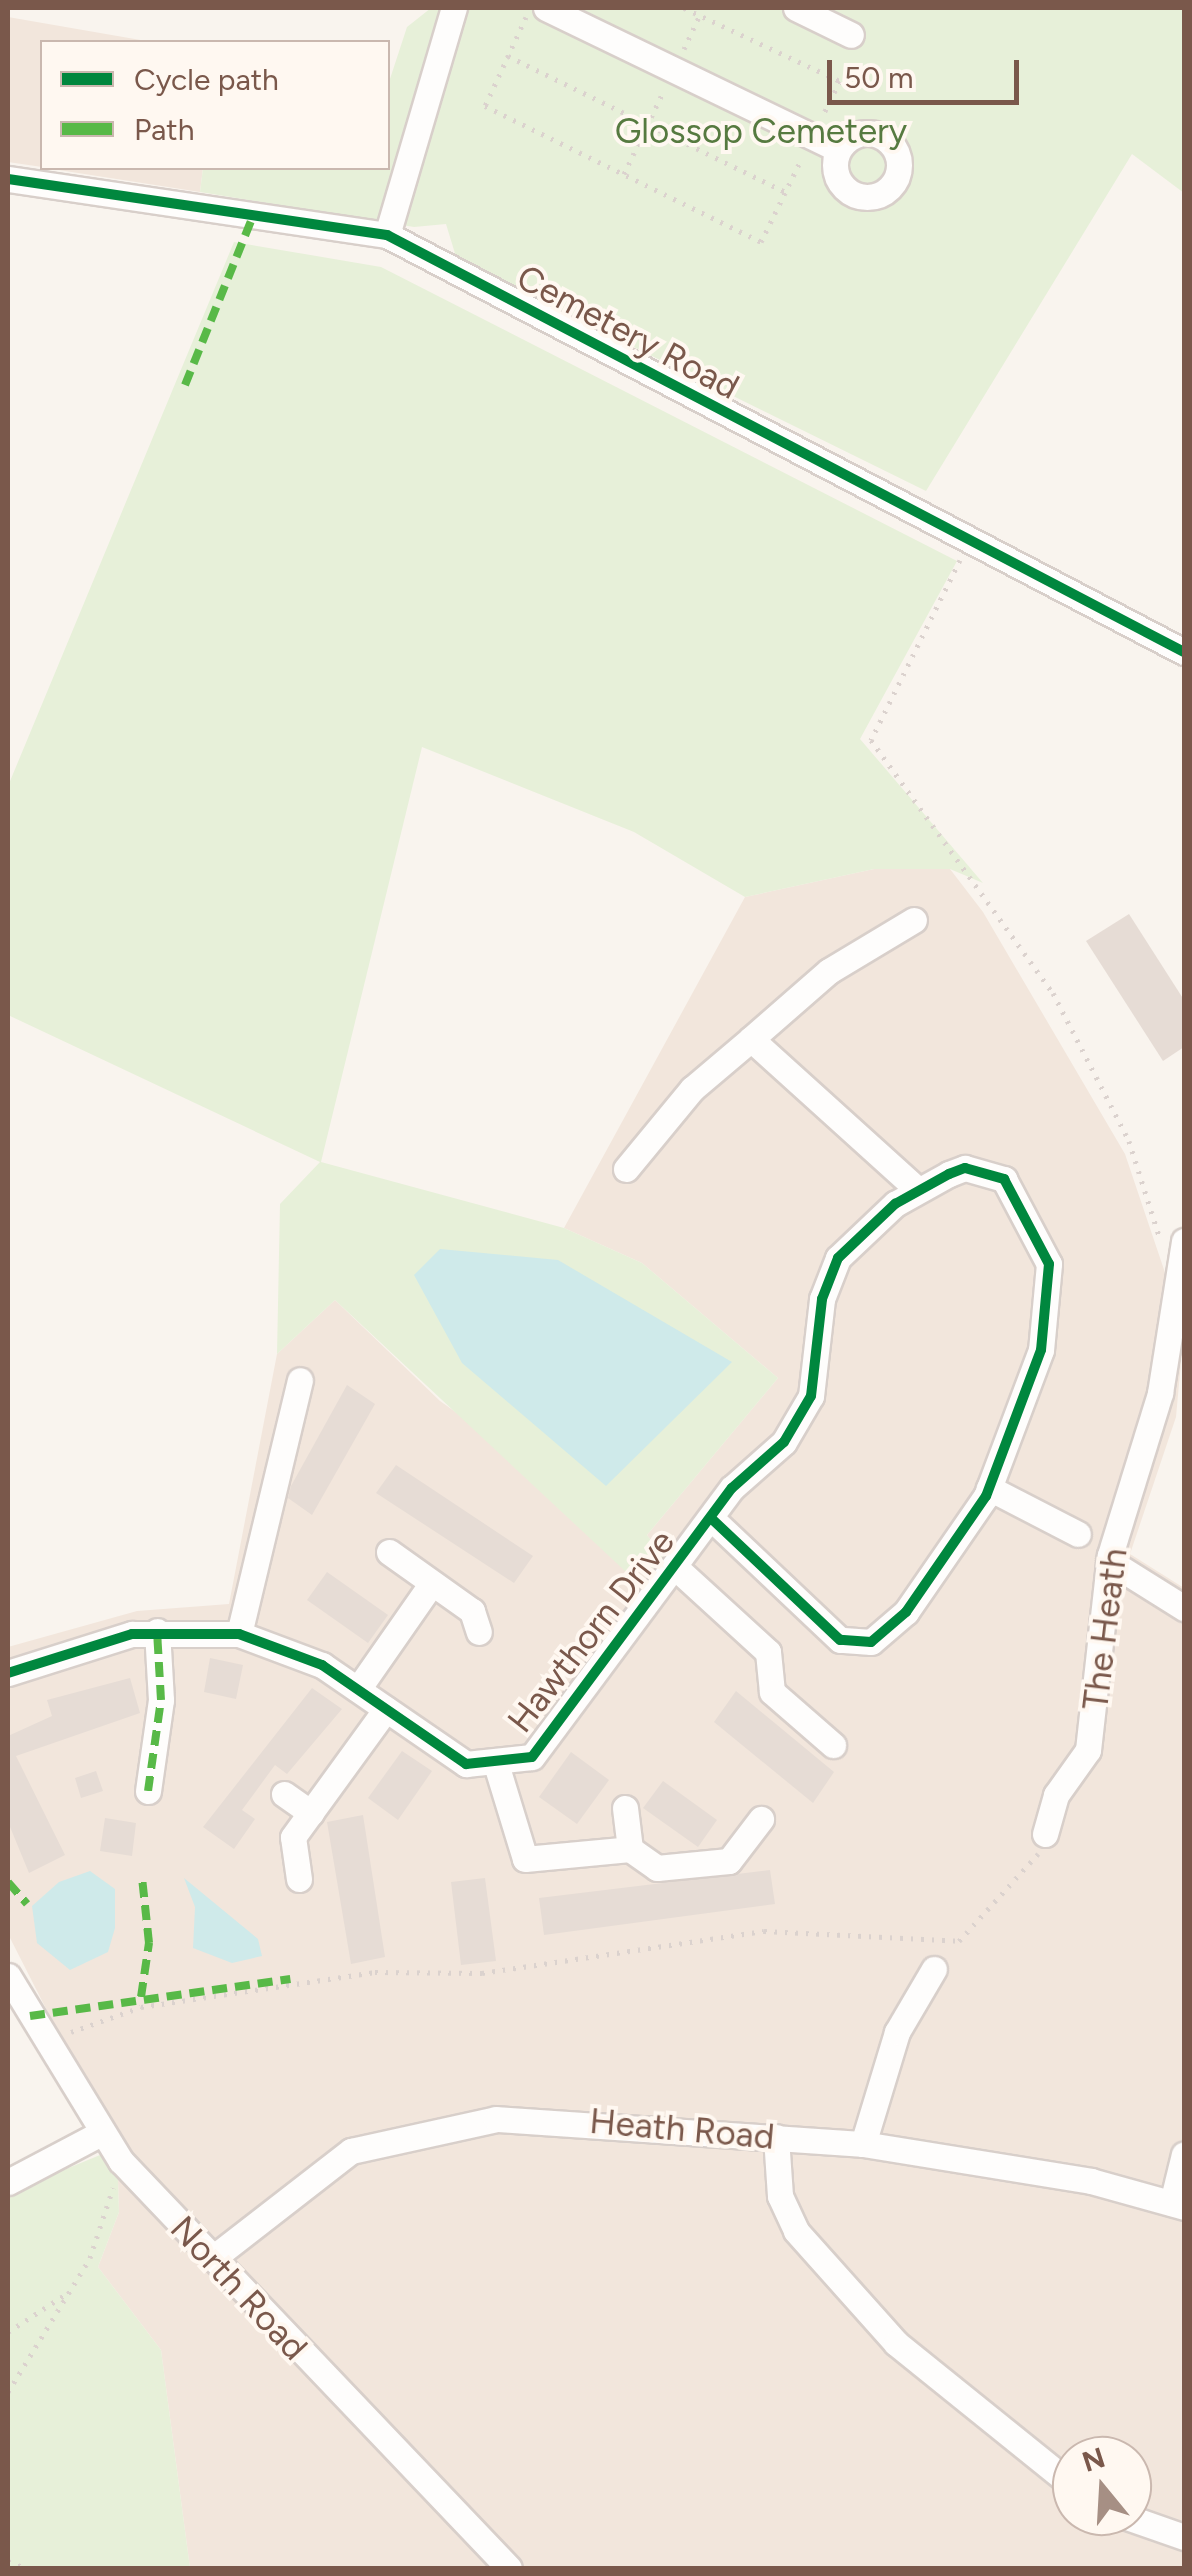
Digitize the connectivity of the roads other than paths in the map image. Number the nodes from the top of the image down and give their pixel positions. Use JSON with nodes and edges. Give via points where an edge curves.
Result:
{"nodes":[{"id":1,"x":454,"y":8,"type":"edge"},
{"id":2,"x":546,"y":8,"type":"edge"},
{"id":3,"x":796,"y":8,"type":"edge"},
{"id":4,"x":851,"y":35,"type":"dead end"},
{"id":5,"x":838,"y":150,"type":"dead end"},
{"id":6,"x":8,"y":179,"type":"edge"},
{"id":7,"x":387,"y":235,"type":"junction"},
{"id":8,"x":1184,"y":652,"type":"edge"},
{"id":9,"x":914,"y":920,"type":"dead end"},
{"id":10,"x":751,"y":1039,"type":"junction"},
{"id":11,"x":626,"y":1168,"type":"dead end"},
{"id":12,"x":917,"y":1190,"type":"junction"},
{"id":13,"x":1184,"y":1240,"type":"edge"},
{"id":14,"x":300,"y":1380,"type":"dead end"},
{"id":15,"x":990,"y":1488,"type":"junction"},
{"id":16,"x":713,"y":1520,"type":"junction"},
{"id":17,"x":1078,"y":1534,"type":"dead end"},
{"id":18,"x":389,"y":1552,"type":"dead end"},
{"id":19,"x":1109,"y":1562,"type":"junction"},
{"id":20,"x":675,"y":1566,"type":"junction"},
{"id":21,"x":432,"y":1583,"type":"junction"},
{"id":22,"x":1184,"y":1608,"type":"edge"},
{"id":23,"x":157,"y":1631,"type":"junction"},
{"id":24,"x":479,"y":1632,"type":"dead end"},
{"id":25,"x":239,"y":1634,"type":"junction"},
{"id":26,"x":8,"y":1672,"type":"edge"},
{"id":27,"x":358,"y":1689,"type":"junction"},
{"id":28,"x":386,"y":1709,"type":"junction"},
{"id":29,"x":833,"y":1745,"type":"dead end"},
{"id":30,"x":496,"y":1764,"type":"junction"},
{"id":31,"x":148,"y":1792,"type":"dead end"},
{"id":32,"x":284,"y":1794,"type":"dead end"},
{"id":33,"x":625,"y":1808,"type":"dead end"},
{"id":34,"x":311,"y":1813,"type":"junction"},
{"id":35,"x":761,"y":1819,"type":"dead end"},
{"id":36,"x":1045,"y":1834,"type":"road end"},
{"id":37,"x":630,"y":1849,"type":"junction"},
{"id":38,"x":300,"y":1880,"type":"dead end"},
{"id":39,"x":934,"y":1970,"type":"dead end"},
{"id":40,"x":8,"y":1976,"type":"edge"},
{"id":41,"x":101,"y":2133,"type":"junction"},
{"id":42,"x":776,"y":2137,"type":"junction"},
{"id":43,"x":863,"y":2144,"type":"junction"},
{"id":44,"x":1184,"y":2154,"type":"edge"},
{"id":45,"x":8,"y":2182,"type":"edge"},
{"id":46,"x":1178,"y":2205,"type":"edge"},
{"id":47,"x":213,"y":2258,"type":"junction"},
{"id":48,"x":1052,"y":2469,"type":"edge"},
{"id":49,"x":1152,"y":2526,"type":"edge"},
{"id":50,"x":1184,"y":2537,"type":"edge"},
{"id":51,"x":509,"y":2568,"type":"edge"}],
"edges":[{"from":1,"to":7,"type":"street"},
{"from":2,"to":5,"type":"street"},
{"from":3,"to":4,"type":"street"},
{"from":6,"to":7,"type":"street","name":"Cemetery Road"},
{"from":7,"to":8,"type":"street","name":"Cemetery Road"},
{"from":9,"to":10,"type":"street","via":[[829,971]]},
{"from":10,"to":11,"type":"street","via":[[692,1089]]},
{"from":10,"to":12,"type":"street"},
{"from":12,"to":15,"type":"street","name":"Hawthorn Drive","via":[[965,1168],[1004,1179],[1048,1264],[1041,1350]]},
{"from":12,"to":16,"type":"street","name":"Hawthorn Drive","via":[[838,1258],[822,1299],[812,1396],[784,1442],[732,1488]]},
{"from":13,"to":19,"type":"street","name":"The Heath","via":[[1160,1393]]},
{"from":14,"to":25,"type":"street"},
{"from":15,"to":16,"type":"street","name":"Hawthorn Drive","via":[[906,1612],[871,1642],[840,1640]]},
{"from":15,"to":17,"type":"street"},
{"from":16,"to":20,"type":"street","name":"Hawthorn Drive"},
{"from":18,"to":21,"type":"street"},
{"from":19,"to":22,"type":"street"},
{"from":19,"to":36,"type":"street","name":"The Heath","via":[[1088,1750],[1056,1795]]},
{"from":20,"to":29,"type":"street","via":[[768,1652],[772,1692]]},
{"from":20,"to":30,"type":"street","name":"Hawthorn Drive","via":[[532,1758]]},
{"from":21,"to":24,"type":"street","via":[[472,1611]]},
{"from":21,"to":27,"type":"street"},
{"from":23,"to":25,"type":"street","name":"Hawthorn Drive"},
{"from":23,"to":26,"type":"street","name":"Hawthorn Drive"},
{"from":23,"to":31,"type":"street","via":[[162,1700]]},
{"from":25,"to":27,"type":"street","name":"Hawthorn Drive"},
{"from":27,"to":28,"type":"street","name":"Hawthorn Drive"},
{"from":28,"to":30,"type":"street","name":"Hawthorn Drive","via":[[466,1764]]},
{"from":28,"to":34,"type":"street"},
{"from":30,"to":37,"type":"street","via":[[524,1860]]},
{"from":32,"to":34,"type":"street"},
{"from":33,"to":37,"type":"street"},
{"from":34,"to":38,"type":"street","via":[[293,1838]]},
{"from":35,"to":37,"type":"street","via":[[729,1861],[658,1868]]},
{"from":39,"to":43,"type":"street","via":[[897,2032]]},
{"from":40,"to":41,"type":"street","name":"North Road"},
{"from":41,"to":45,"type":"street"},
{"from":41,"to":47,"type":"street","name":"North Road"},
{"from":42,"to":43,"type":"street","name":"Heath Road"},
{"from":42,"to":47,"type":"street","name":"Heath Road","via":[[556,2119],[442,2128],[351,2151]]},
{"from":42,"to":48,"type":"street","via":[[780,2196],[796,2231],[896,2343]]},
{"from":43,"to":46,"type":"street","name":"Heath Road"},
{"from":44,"to":46,"type":"street"},
{"from":47,"to":51,"type":"street","name":"North Road"},
{"from":49,"to":50,"type":"street"}]}
